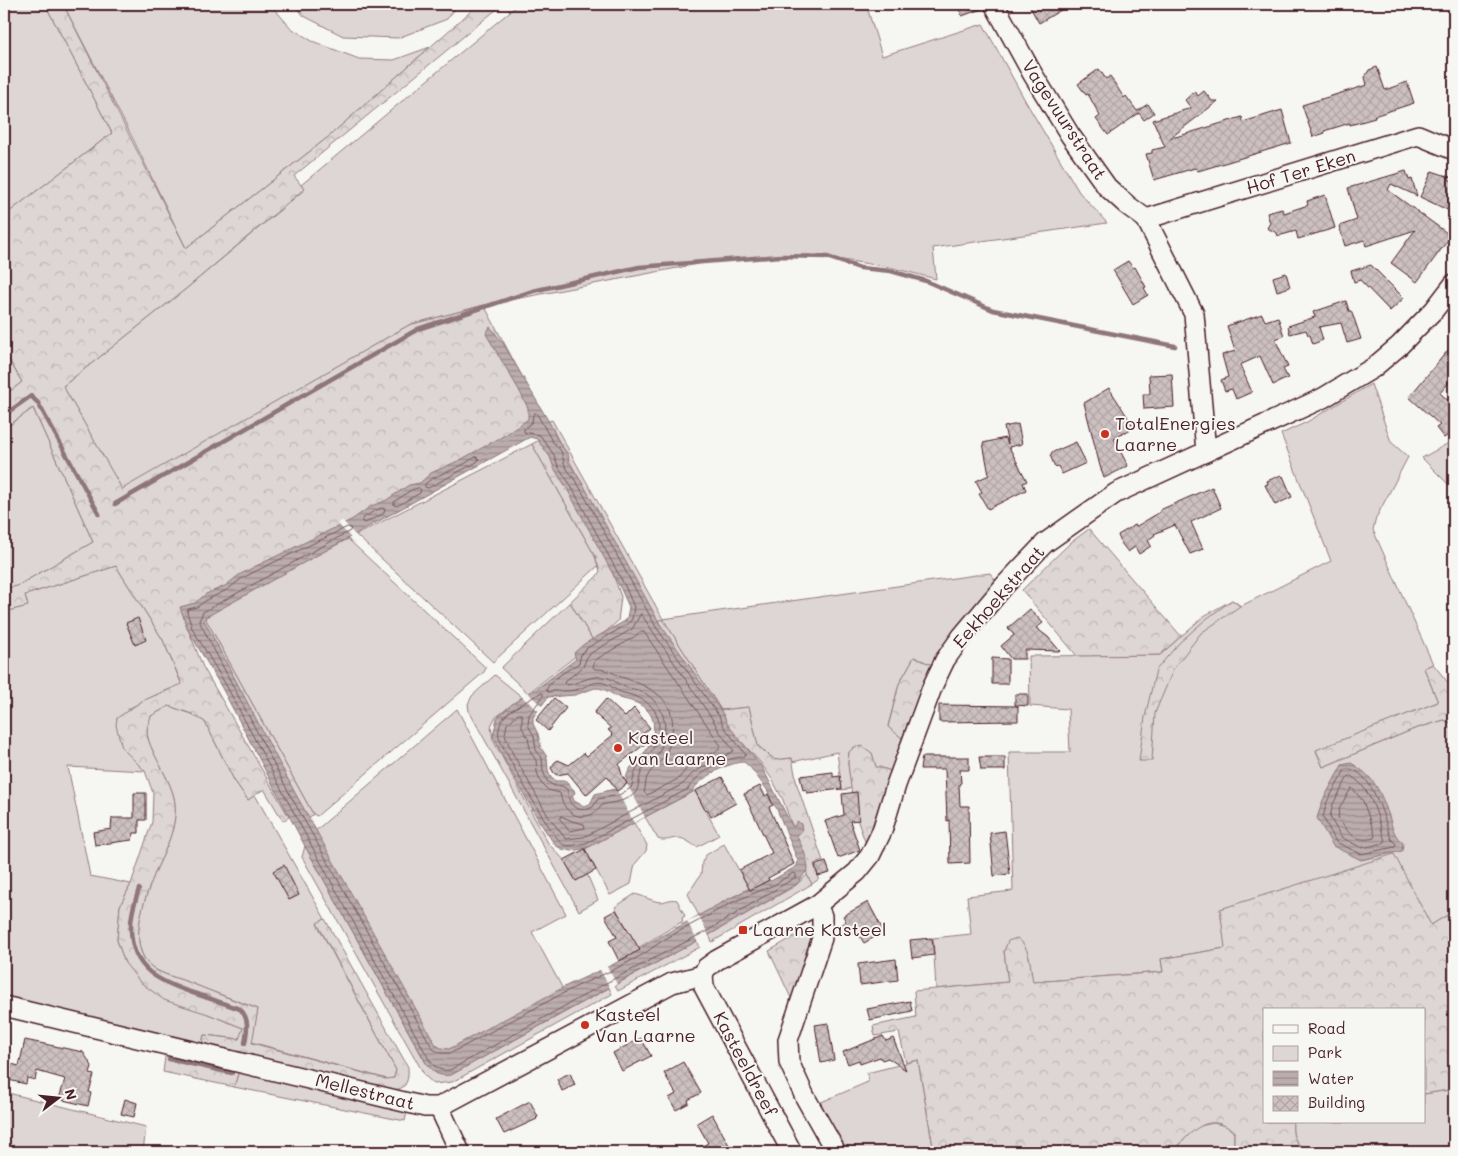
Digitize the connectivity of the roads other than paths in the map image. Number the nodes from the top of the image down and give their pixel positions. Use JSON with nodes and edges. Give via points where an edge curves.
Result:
{"nodes":[{"id":1,"x":994,"y":4,"type":"edge"},
{"id":2,"x":1454,"y":150,"type":"edge"},
{"id":3,"x":1146,"y":218,"type":"junction"},
{"id":4,"x":1454,"y":284,"type":"edge"},
{"id":5,"x":1206,"y":452,"type":"junction"},
{"id":6,"x":817,"y":905,"type":"junction"},
{"id":7,"x":703,"y":975,"type":"junction"},
{"id":8,"x":4,"y":1006,"type":"edge"},
{"id":9,"x":439,"y":1107,"type":"junction"},
{"id":10,"x":460,"y":1152,"type":"edge"},
{"id":11,"x":792,"y":1152,"type":"edge"},
{"id":12,"x":836,"y":1152,"type":"edge"}],
"edges":[{"from":1,"to":3,"type":"street","name":"Vagevuurstraat","via":[[1070,135],[1107,187]]},
{"from":2,"to":3,"type":"street","name":"Hof Ter Eken","via":[[1418,135]]},
{"from":3,"to":5,"type":"street","via":[[1194,314]]},
{"from":4,"to":5,"type":"street","name":"Eekhoekstraat","via":[[1423,322],[1373,368],[1323,398]]},
{"from":5,"to":6,"type":"street","name":"Eekhoekstraat","via":[[1116,493],[1045,543],[1004,586],[962,636],[933,684],[882,831],[870,856],[857,872]]},
{"from":6,"to":7,"type":"street","name":"Eekhoekstraat","via":[[717,960],[706,968]]},
{"from":6,"to":12,"type":"street","via":[[822,916],[822,938],[788,1040],[789,1062]]},
{"from":7,"to":9,"type":"street","name":"Mellestraat","via":[[672,983]]},
{"from":7,"to":11,"type":"street","name":"Kasteeldreef","via":[[704,987]]},
{"from":8,"to":9,"type":"street","name":"Mellestraat"},
{"from":9,"to":10,"type":"street"}]}
